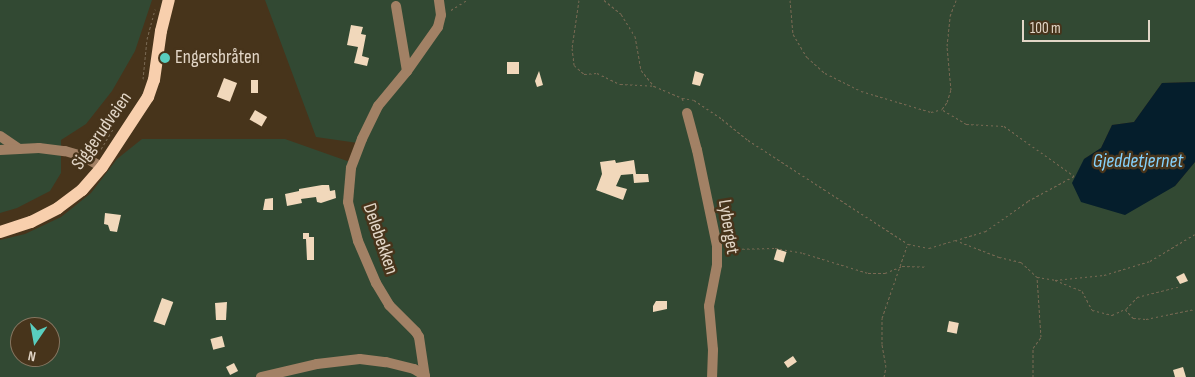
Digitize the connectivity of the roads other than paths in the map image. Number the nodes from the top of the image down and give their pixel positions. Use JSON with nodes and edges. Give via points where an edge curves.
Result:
{"nodes":[{"id":1,"x":169,"y":0,"type":"edge"},
{"id":2,"x":439,"y":0,"type":"edge"},
{"id":3,"x":396,"y":6,"type":"dead end"},
{"id":4,"x":407,"y":71,"type":"junction"},
{"id":5,"x":687,"y":113,"type":"road end"},
{"id":6,"x":0,"y":136,"type":"edge"},
{"id":7,"x":19,"y":149,"type":"junction"},
{"id":8,"x":0,"y":150,"type":"edge"},
{"id":9,"x":99,"y":165,"type":"junction"},
{"id":10,"x":0,"y":232,"type":"edge"},
{"id":11,"x":261,"y":377,"type":"edge"},
{"id":12,"x":425,"y":377,"type":"edge"},
{"id":13,"x":712,"y":377,"type":"edge"}],
"edges":[{"from":1,"to":9,"type":"main road","name":"Siggerudveien","via":[[148,97]]},
{"from":2,"to":4,"type":"street","name":"Delebekken","via":[[441,15],[438,27]]},
{"from":3,"to":4,"type":"street"},
{"from":4,"to":12,"type":"street","name":"Delebekken","via":[[375,111],[359,145],[349,175],[348,202],[361,250],[376,283],[388,305],[419,337]]},
{"from":5,"to":13,"type":"street","name":"Lyberget","via":[[716,246],[717,266],[709,315]]},
{"from":6,"to":7,"type":"street"},
{"from":7,"to":8,"type":"street"},
{"from":7,"to":9,"type":"street","via":[[65,151]]},
{"from":9,"to":10,"type":"main road","name":"Siggerudveien","via":[[82,190],[58,208],[25,225]]},
{"from":11,"to":12,"type":"street","name":"Delebekken","via":[[317,364],[360,359],[414,369]]}]}
